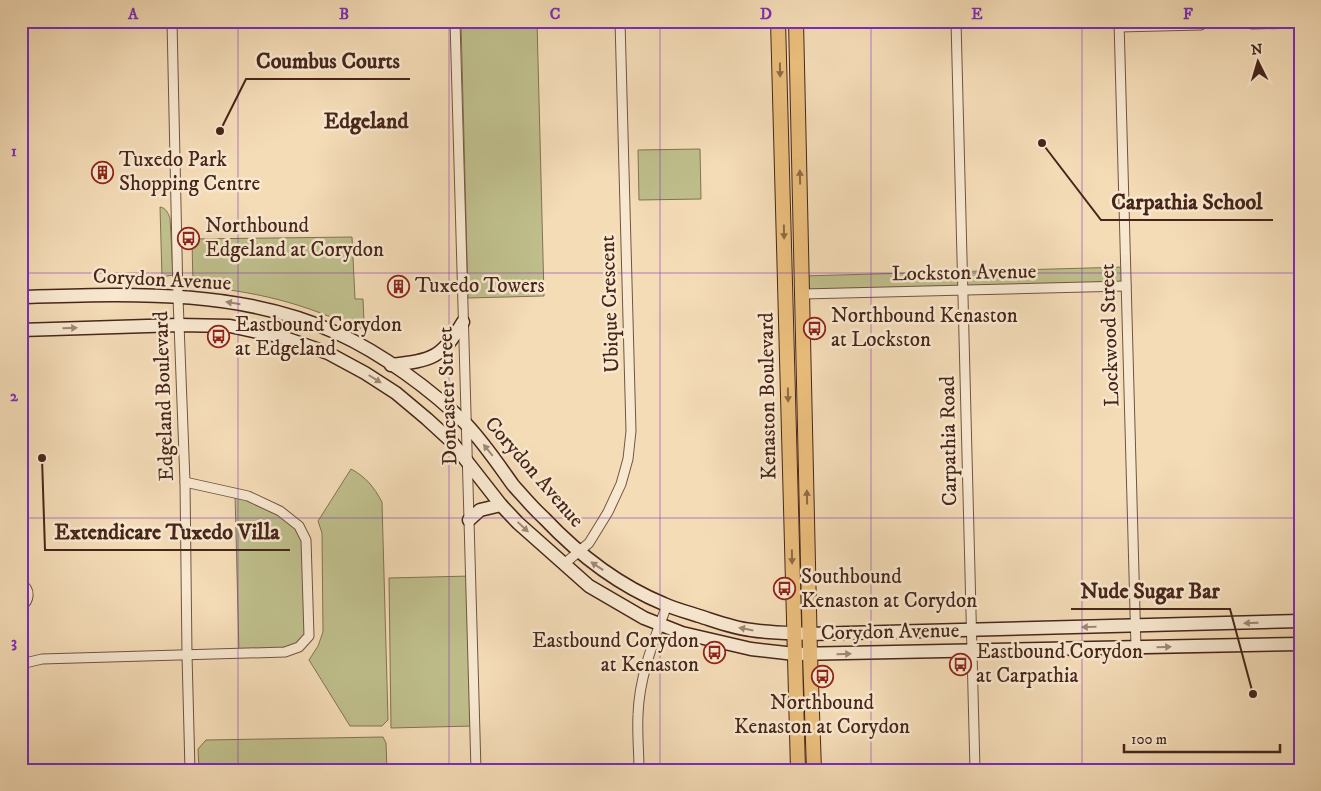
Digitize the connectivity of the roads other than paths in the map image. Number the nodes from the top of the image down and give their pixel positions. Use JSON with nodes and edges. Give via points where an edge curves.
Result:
{"nodes":[{"id":1,"x":172,"y":21,"type":"edge"},
{"id":2,"x":455,"y":21,"type":"edge"},
{"id":3,"x":620,"y":21,"type":"edge"},
{"id":4,"x":778,"y":21,"type":"edge"},
{"id":5,"x":796,"y":21,"type":"edge"},
{"id":6,"x":956,"y":21,"type":"edge"},
{"id":7,"x":1300,"y":23,"type":"edge"},
{"id":8,"x":1119,"y":24,"type":"edge"},
{"id":9,"x":1252,"y":24,"type":"dead end"},
{"id":10,"x":1201,"y":25,"type":"dead end"},
{"id":11,"x":1126,"y":286,"type":"junction"},
{"id":12,"x":963,"y":291,"type":"junction"},
{"id":13,"x":803,"y":294,"type":"junction"},
{"id":14,"x":178,"y":297,"type":"junction"},
{"id":15,"x":21,"y":298,"type":"edge"},
{"id":16,"x":463,"y":322,"type":"junction"},
{"id":17,"x":179,"y":325,"type":"junction"},
{"id":18,"x":21,"y":330,"type":"edge"},
{"id":19,"x":391,"y":365,"type":"junction"},
{"id":20,"x":439,"y":400,"type":"junction"},
{"id":21,"x":425,"y":417,"type":"junction"},
{"id":22,"x":466,"y":424,"type":"junction"},
{"id":23,"x":468,"y":463,"type":"junction"},
{"id":24,"x":508,"y":477,"type":"junction"},
{"id":25,"x":185,"y":482,"type":"junction"},
{"id":26,"x":490,"y":491,"type":"junction"},
{"id":27,"x":501,"y":505,"type":"junction"},
{"id":28,"x":469,"y":520,"type":"junction"},
{"id":29,"x":579,"y":552,"type":"junction"},
{"id":30,"x":564,"y":564,"type":"junction"},
{"id":31,"x":21,"y":583,"type":"edge"},
{"id":32,"x":667,"y":606,"type":"junction"},
{"id":33,"x":21,"y":607,"type":"edge"},
{"id":34,"x":1300,"y":621,"type":"edge"},
{"id":35,"x":659,"y":625,"type":"junction"},
{"id":36,"x":1136,"y":626,"type":"junction"},
{"id":37,"x":971,"y":630,"type":"junction"},
{"id":38,"x":794,"y":633,"type":"junction"},
{"id":39,"x":809,"y":634,"type":"junction"},
{"id":40,"x":1300,"y":644,"type":"edge"},
{"id":41,"x":1136,"y":648,"type":"junction"},
{"id":42,"x":971,"y":650,"type":"junction"},
{"id":43,"x":795,"y":654,"type":"junction"},
{"id":44,"x":810,"y":654,"type":"junction"},
{"id":45,"x":187,"y":655,"type":"junction"},
{"id":46,"x":21,"y":664,"type":"edge"},
{"id":47,"x":190,"y":770,"type":"edge"},
{"id":48,"x":476,"y":770,"type":"edge"},
{"id":49,"x":639,"y":770,"type":"edge"},
{"id":50,"x":798,"y":770,"type":"edge"},
{"id":51,"x":814,"y":770,"type":"edge"},
{"id":52,"x":975,"y":770,"type":"edge"}],
"edges":[{"from":1,"to":14,"type":"street","name":"Edgeland Boulevard"},
{"from":2,"to":16,"type":"street","name":"Doncaster Street"},
{"from":3,"to":29,"type":"street","name":"Ubique Crescent","via":[[631,431],[621,484],[608,512]]},
{"from":4,"to":38,"type":"main road","name":"Kenaston Boulevard","one_way":true},
{"from":13,"to":5,"type":"main road","name":"Kenaston Boulevard","one_way":true},
{"from":6,"to":12,"type":"street","name":"Carpathia Road"},
{"from":7,"to":9,"type":"street"},
{"from":8,"to":10,"type":"street"},
{"from":8,"to":11,"type":"street","name":"Lockwood Street"},
{"from":11,"to":12,"type":"street","name":"Lockston Avenue"},
{"from":11,"to":36,"type":"street","name":"Lockwood Street"},
{"from":12,"to":13,"type":"street","name":"Lockston Avenue"},
{"from":12,"to":37,"type":"street","name":"Carpathia Road"},
{"from":39,"to":13,"type":"main road","name":"Kenaston Boulevard","one_way":true},
{"from":14,"to":15,"type":"main road","name":"Corydon Avenue","via":[[133,294]]},
{"from":14,"to":17,"type":"street","name":"Edgeland Boulevard"},
{"from":19,"to":14,"type":"main road","name":"Corydon Avenue","one_way":true,"via":[[336,333],[286,314],[234,303]]},
{"from":16,"to":19,"type":"main road","via":[[451,342],[437,354],[426,360]]},
{"from":16,"to":22,"type":"street","name":"Doncaster Street"},
{"from":18,"to":17,"type":"main road","name":"Corydon Avenue","one_way":true},
{"from":17,"to":21,"type":"main road","name":"Corydon Avenue","one_way":true,"via":[[230,326],[282,337],[328,353],[396,393]]},
{"from":17,"to":25,"type":"street","name":"Edgeland Boulevard"},
{"from":19,"to":20,"type":"main road","name":"Corydon Avenue"},
{"from":20,"to":21,"type":"main road"},
{"from":20,"to":22,"type":"main road","name":"Corydon Avenue"},
{"from":21,"to":23,"type":"main road","name":"Corydon Avenue","via":[[451,441]]},
{"from":22,"to":23,"type":"street","name":"Doncaster Street"},
{"from":24,"to":22,"type":"main road","name":"Corydon Avenue","one_way":true},
{"from":23,"to":26,"type":"main road","name":"Corydon Avenue"},
{"from":23,"to":28,"type":"street","name":"Doncaster Street"},
{"from":24,"to":26,"type":"main road"},
{"from":24,"to":29,"type":"main road","name":"Corydon Avenue"},
{"from":25,"to":45,"type":"street","name":"Edgeland Boulevard"},
{"from":25,"to":45,"type":"street","via":[[248,496],[280,511],[299,526],[306,540],[309,636],[299,647],[285,652]]},
{"from":26,"to":27,"type":"main road","name":"Corydon Avenue"},
{"from":27,"to":28,"type":"main road","via":[[480,510]]},
{"from":27,"to":30,"type":"main road","name":"Corydon Avenue","one_way":true},
{"from":28,"to":48,"type":"street","name":"Doncaster Street"},
{"from":29,"to":30,"type":"street","name":"Ubique Crescent"},
{"from":32,"to":29,"type":"main road","name":"Corydon Avenue","one_way":true,"via":[[633,589]]},
{"from":30,"to":35,"type":"main road","name":"Corydon Avenue","via":[[589,586]]},
{"from":31,"to":33,"type":"street","via":[[28,593],[26,603]]},
{"from":32,"to":35,"type":"street"},
{"from":38,"to":32,"type":"main road","name":"Corydon Avenue","one_way":true,"via":[[750,630]]},
{"from":34,"to":36,"type":"main road","name":"Corydon Avenue","one_way":true},
{"from":35,"to":43,"type":"main road","name":"Corydon Avenue","via":[[751,649]]},
{"from":35,"to":49,"type":"street","via":[[639,701]]},
{"from":36,"to":37,"type":"main road","name":"Corydon Avenue","one_way":true},
{"from":36,"to":41,"type":"street","name":"Lockwood Street"},
{"from":37,"to":39,"type":"main road","name":"Corydon Avenue"},
{"from":37,"to":42,"type":"street","name":"Carpathia Road"},
{"from":38,"to":39,"type":"main road","name":"Corydon Avenue"},
{"from":38,"to":43,"type":"main road","name":"Kenaston Boulevard"},
{"from":39,"to":44,"type":"main road","name":"Kenaston Boulevard"},
{"from":41,"to":40,"type":"main road","name":"Corydon Avenue","one_way":true},
{"from":41,"to":42,"type":"main road","name":"Corydon Avenue"},
{"from":44,"to":42,"type":"main road","name":"Corydon Avenue","one_way":true},
{"from":42,"to":52,"type":"street","name":"Carpathia Road"},
{"from":43,"to":44,"type":"main road","name":"Corydon Avenue"},
{"from":43,"to":50,"type":"main road","name":"Kenaston Boulevard"},
{"from":44,"to":51,"type":"main road","name":"Kenaston Boulevard"},
{"from":45,"to":46,"type":"street","via":[[42,659]]},
{"from":45,"to":47,"type":"street","name":"Edgeland Boulevard"}]}
